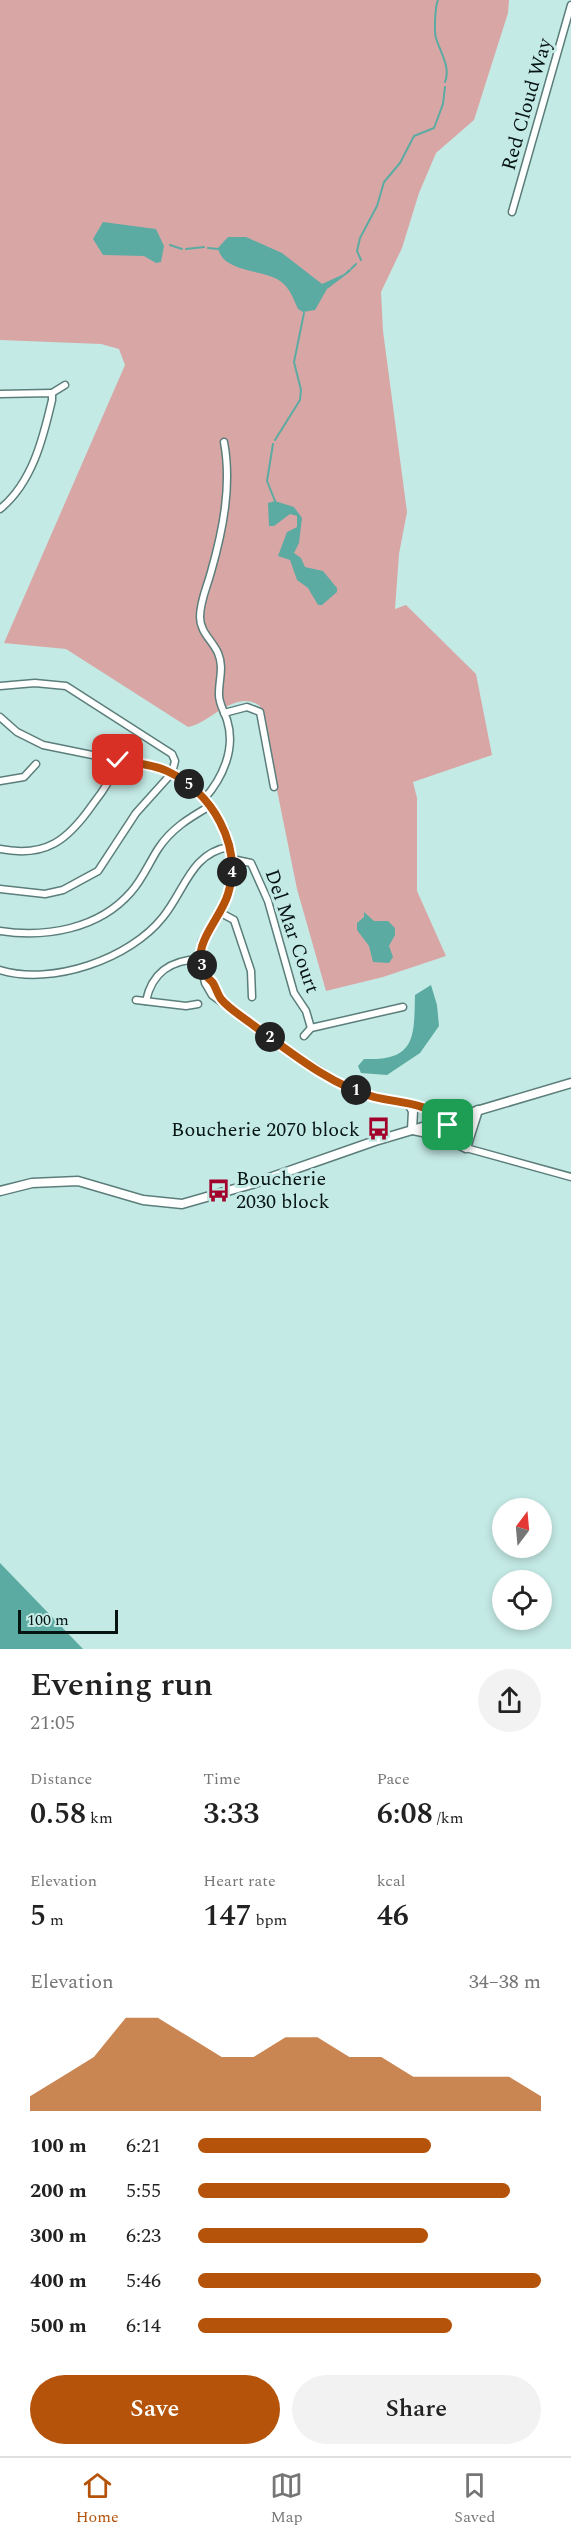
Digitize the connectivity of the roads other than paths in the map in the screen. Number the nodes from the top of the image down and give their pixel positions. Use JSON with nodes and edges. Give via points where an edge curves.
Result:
{"nodes":[{"id":1,"x":571,"y":4,"type":"edge"},
{"id":2,"x":512,"y":212,"type":"dead end"},
{"id":3,"x":65,"y":385,"type":"dead end"},
{"id":4,"x":52,"y":393,"type":"junction"},
{"id":5,"x":0,"y":394,"type":"edge"},
{"id":6,"x":224,"y":442,"type":"dead end"},
{"id":7,"x":0,"y":509,"type":"edge"},
{"id":8,"x":0,"y":686,"type":"edge"},
{"id":9,"x":224,"y":713,"type":"junction"},
{"id":10,"x":0,"y":717,"type":"edge"},
{"id":11,"x":118,"y":760,"type":"junction"},
{"id":12,"x":36,"y":764,"type":"dead end"},
{"id":13,"x":171,"y":773,"type":"junction"},
{"id":14,"x":0,"y":782,"type":"edge"},
{"id":15,"x":274,"y":787,"type":"dead end"},
{"id":16,"x":204,"y":799,"type":"junction"},
{"id":17,"x":210,"y":806,"type":"junction"},
{"id":18,"x":229,"y":847,"type":"junction"},
{"id":19,"x":0,"y":849,"type":"edge"},
{"id":20,"x":232,"y":859,"type":"junction"},
{"id":21,"x":0,"y":889,"type":"edge"},
{"id":22,"x":221,"y":913,"type":"junction"},
{"id":23,"x":0,"y":931,"type":"edge"},
{"id":24,"x":200,"y":959,"type":"junction"},
{"id":25,"x":0,"y":970,"type":"edge"},
{"id":26,"x":252,"y":997,"type":"dead end"},
{"id":27,"x":136,"y":1000,"type":"dead end"},
{"id":28,"x":146,"y":1001,"type":"junction"},
{"id":29,"x":198,"y":1004,"type":"dead end"},
{"id":30,"x":403,"y":1007,"type":"dead end"},
{"id":31,"x":311,"y":1028,"type":"junction"},
{"id":32,"x":304,"y":1036,"type":"dead end"},
{"id":33,"x":571,"y":1083,"type":"edge"},
{"id":34,"x":409,"y":1104,"type":"junction"},
{"id":35,"x":478,"y":1110,"type":"junction"},
{"id":36,"x":445,"y":1120,"type":"junction"},
{"id":37,"x":412,"y":1130,"type":"junction"},
{"id":38,"x":466,"y":1148,"type":"junction"},
{"id":39,"x":571,"y":1177,"type":"edge"},
{"id":40,"x":0,"y":1191,"type":"edge"}],
"edges":[{"from":1,"to":2,"type":"street","name":"Red Cloud Way"},
{"from":3,"to":4,"type":"street"},
{"from":4,"to":5,"type":"street"},
{"from":4,"to":7,"type":"street","via":[[46,426],[23,483]]},
{"from":6,"to":9,"type":"street","via":[[228,465],[226,495],[200,619],[203,631],[219,654],[222,675],[218,695]]},
{"from":8,"to":13,"type":"street","via":[[66,686],[172,754],[175,761]]},
{"from":9,"to":15,"type":"street","via":[[247,706],[260,712]]},
{"from":9,"to":16,"type":"street","via":[[230,748],[216,786]]},
{"from":10,"to":11,"type":"street","via":[[17,732],[43,745]]},
{"from":11,"to":13,"type":"street"},
{"from":11,"to":19,"type":"street","via":[[103,791],[74,830],[61,840],[24,852]]},
{"from":12,"to":14,"type":"street","via":[[24,777]]},
{"from":13,"to":16,"type":"street","via":[[189,783]]},
{"from":13,"to":21,"type":"street","via":[[136,813],[98,871],[87,879],[45,894]]},
{"from":16,"to":17,"type":"street"},
{"from":17,"to":18,"type":"street","via":[[220,819]]},
{"from":17,"to":23,"type":"street","via":[[177,826],[132,891],[115,908],[67,930],[43,934]]},
{"from":18,"to":20,"type":"street"},
{"from":18,"to":25,"type":"street","via":[[203,857],[162,919],[124,950],[66,971],[36,974]]},
{"from":20,"to":22,"type":"street","via":[[229,894]]},
{"from":20,"to":31,"type":"street","name":"Del Mar Court","via":[[251,863],[256,872],[294,993]]},
{"from":22,"to":24,"type":"street","via":[[202,941]]},
{"from":22,"to":26,"type":"street","via":[[234,920],[251,971]]},
{"from":24,"to":28,"type":"street","via":[[170,965],[153,980]]},
{"from":24,"to":34,"type":"street","via":[[212,995],[290,1052],[342,1084],[374,1097]]},
{"from":27,"to":28,"type":"street"},
{"from":28,"to":29,"type":"street"},
{"from":30,"to":31,"type":"street"},
{"from":31,"to":32,"type":"street"},
{"from":33,"to":35,"type":"main road"},
{"from":34,"to":36,"type":"street","via":[[428,1109]]},
{"from":34,"to":37,"type":"main road","via":[[413,1112]]},
{"from":35,"to":36,"type":"main road"},
{"from":35,"to":38,"type":"main road"},
{"from":36,"to":37,"type":"main road"},
{"from":36,"to":38,"type":"street"},
{"from":37,"to":38,"type":"main road","via":[[442,1136]]},
{"from":37,"to":40,"type":"main road","via":[[182,1204],[143,1200],[78,1181],[32,1183]]},
{"from":38,"to":39,"type":"street"}]}
